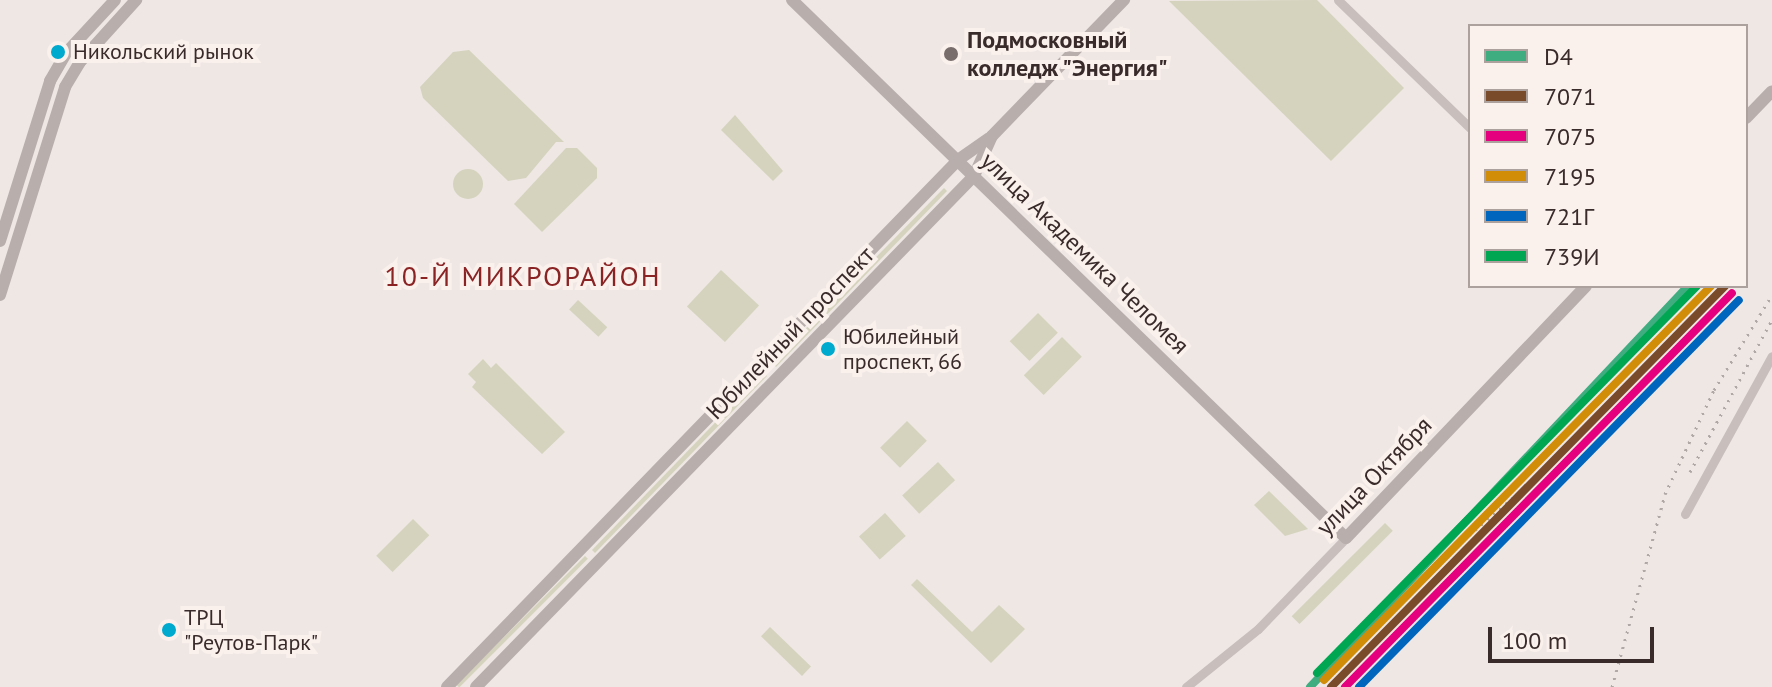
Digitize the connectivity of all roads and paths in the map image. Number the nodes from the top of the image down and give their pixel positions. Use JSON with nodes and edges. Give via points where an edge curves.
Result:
{"nodes":[{"id":1,"x":115,"y":0,"type":"edge"},
{"id":2,"x":136,"y":0,"type":"edge"},
{"id":3,"x":792,"y":0,"type":"edge"},
{"id":4,"x":1124,"y":0,"type":"edge"},
{"id":5,"x":1338,"y":0,"type":"edge"},
{"id":6,"x":1772,"y":91,"type":"edge"},
{"id":7,"x":1748,"y":116,"type":"edge"},
{"id":8,"x":1468,"y":126,"type":"edge"},
{"id":9,"x":992,"y":136,"type":"junction"},
{"id":10,"x":958,"y":160,"type":"junction"},
{"id":11,"x":974,"y":176,"type":"junction"},
{"id":12,"x":0,"y":241,"type":"edge"},
{"id":13,"x":1584,"y":288,"type":"edge"},
{"id":14,"x":0,"y":295,"type":"edge"},
{"id":15,"x":1772,"y":356,"type":"edge"},
{"id":16,"x":1685,"y":514,"type":"dead end"},
{"id":17,"x":1346,"y":538,"type":"junction"},
{"id":18,"x":447,"y":687,"type":"edge"},
{"id":19,"x":476,"y":687,"type":"edge"},
{"id":20,"x":1186,"y":687,"type":"edge"}],
"edges":[{"from":1,"to":12,"type":"street","via":[[66,53],[50,81]]},
{"from":2,"to":14,"type":"street","via":[[80,62],[65,87]]},
{"from":3,"to":10,"type":"street","name":"улица Академика Челомея"},
{"from":4,"to":9,"type":"street","name":"Юбилейный проспект"},
{"from":5,"to":8,"type":"street"},
{"from":6,"to":7,"type":"street"},
{"from":9,"to":10,"type":"street","name":"Юбилейный проспект"},
{"from":9,"to":11,"type":"street","name":"Юбилейный проспект"},
{"from":10,"to":11,"type":"street","name":"улица Академика Челомея"},
{"from":10,"to":18,"type":"street","name":"Юбилейный проспект"},
{"from":11,"to":17,"type":"street","name":"улица Академика Челомея"},
{"from":11,"to":19,"type":"street","name":"Юбилейный проспект"},
{"from":13,"to":17,"type":"street","name":"улица Октября"},
{"from":15,"to":16,"type":"street"},
{"from":17,"to":20,"type":"street","name":"улица Октября","via":[[1258,629]]}]}
